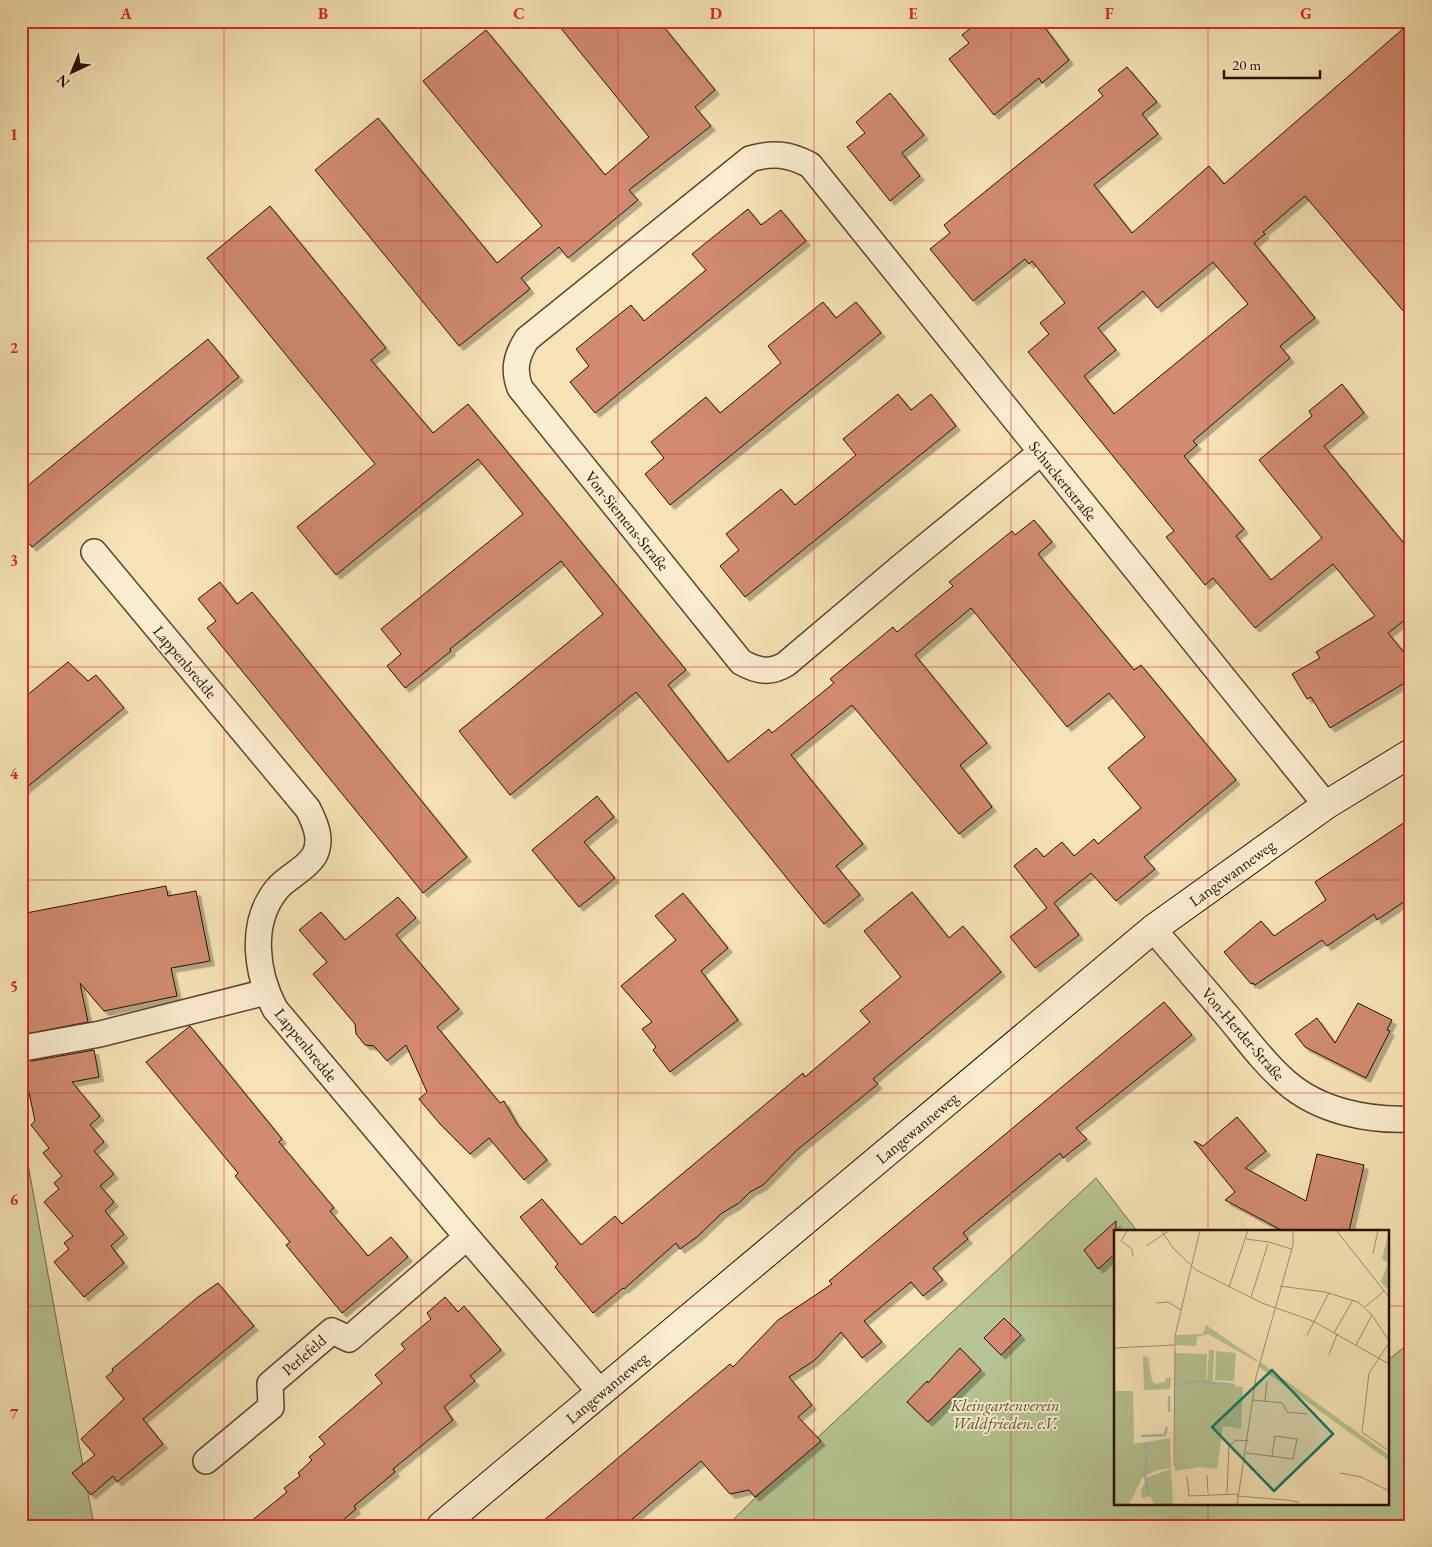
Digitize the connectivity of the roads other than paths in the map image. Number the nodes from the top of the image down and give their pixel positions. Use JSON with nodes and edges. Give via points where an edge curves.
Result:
{"nodes":[{"id":1,"x":798,"y":159,"type":"joint"},
{"id":2,"x":1040,"y":453,"type":"junction"},
{"id":3,"x":94,"y":552,"type":"dead end"},
{"id":4,"x":1411,"y":753,"type":"edge"},
{"id":5,"x":1326,"y":806,"type":"junction"},
{"id":6,"x":1153,"y":929,"type":"junction"},
{"id":7,"x":266,"y":992,"type":"junction"},
{"id":8,"x":29,"y":1047,"type":"dead end"},
{"id":9,"x":1411,"y":1119,"type":"edge"},
{"id":10,"x":466,"y":1238,"type":"junction"},
{"id":11,"x":601,"y":1393,"type":"junction"},
{"id":12,"x":206,"y":1461,"type":"dead end"},
{"id":13,"x":441,"y":1526,"type":"edge"}],
"edges":[{"from":1,"to":2,"type":"street","name":"Schuckertstraße","via":[[819,174]]},
{"from":1,"to":2,"type":"street","name":"Von-Siemens-Straße","via":[[776,154],[750,159],[527,339],[516,363],[520,388],[741,662],[759,671],[778,669]]},
{"from":2,"to":5,"type":"street","name":"Schuckertstraße"},
{"from":3,"to":7,"type":"street","name":"Lappenbredde","via":[[308,809],[316,825],[318,841],[314,856],[277,889],[266,907],[257,950]]},
{"from":4,"to":5,"type":"street","name":"Langewanneweg"},
{"from":5,"to":6,"type":"street","name":"Langewanneweg"},
{"from":6,"to":9,"type":"street","name":"Von-Herder-Straße","via":[[1286,1083],[1321,1104],[1345,1112],[1390,1120]]},
{"from":6,"to":11,"type":"street","name":"Langewanneweg"},
{"from":7,"to":8,"type":"street","via":[[100,1034]]},
{"from":7,"to":10,"type":"street","name":"Lappenbredde","via":[[275,1009]]},
{"from":10,"to":11,"type":"street","name":"Lappenbredde"},
{"from":10,"to":12,"type":"street","name":"Perlefeld","via":[[349,1339],[332,1331],[270,1384],[271,1407]]},
{"from":11,"to":13,"type":"street","name":"Langewanneweg"}]}
